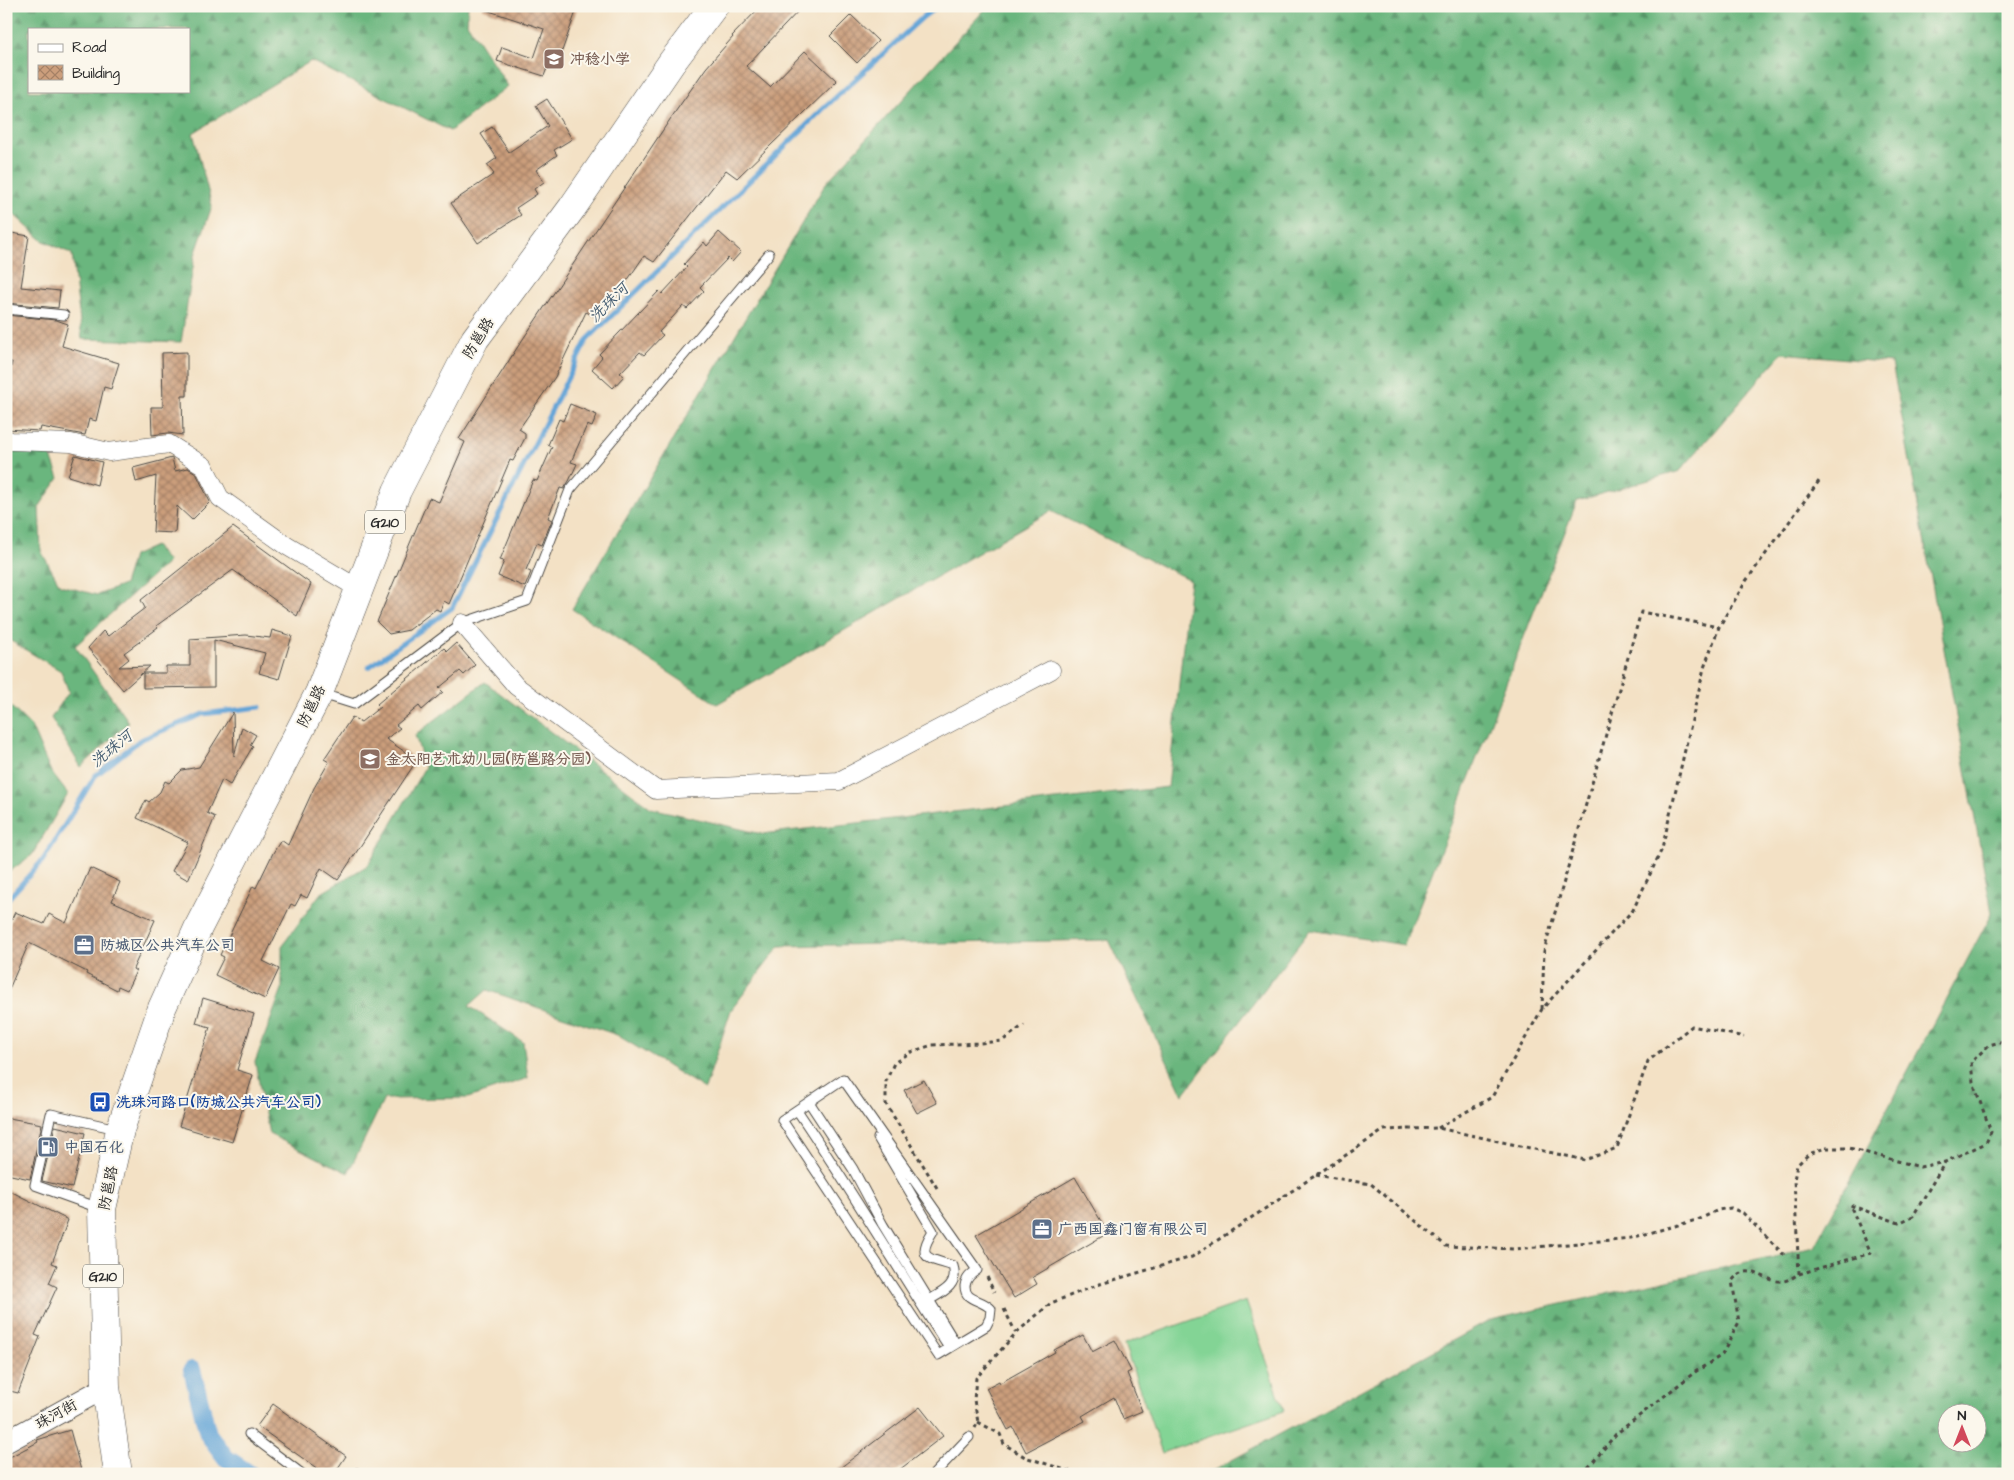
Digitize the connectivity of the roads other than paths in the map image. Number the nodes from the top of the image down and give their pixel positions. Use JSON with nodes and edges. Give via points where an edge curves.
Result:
{"nodes":[{"id":1,"x":714,"y":6,"type":"edge"},
{"id":2,"x":769,"y":254,"type":"dead end"},
{"id":3,"x":6,"y":308,"type":"edge"},
{"id":4,"x":64,"y":315,"type":"dead end"},
{"id":5,"x":6,"y":439,"type":"edge"},
{"id":6,"x":359,"y":589,"type":"junction"},
{"id":7,"x":462,"y":623,"type":"junction"},
{"id":8,"x":1051,"y":670,"type":"dead end"},
{"id":9,"x":319,"y":693,"type":"junction"},
{"id":10,"x":843,"y":1079,"type":"junction"},
{"id":11,"x":809,"y":1102,"type":"junction"},
{"id":12,"x":797,"y":1110,"type":"junction"},
{"id":13,"x":120,"y":1130,"type":"junction"},
{"id":14,"x":102,"y":1209,"type":"junction"},
{"id":15,"x":929,"y":1300,"type":"junction"},
{"id":16,"x":952,"y":1346,"type":"junction"},
{"id":17,"x":106,"y":1387,"type":"junction"},
{"id":18,"x":249,"y":1434,"type":"dead end"},
{"id":19,"x":969,"y":1437,"type":"road end"},
{"id":20,"x":6,"y":1442,"type":"edge"},
{"id":21,"x":118,"y":1474,"type":"edge"},
{"id":22,"x":302,"y":1474,"type":"edge"},
{"id":23,"x":934,"y":1474,"type":"edge"}],
"edges":[{"from":1,"to":6,"type":"highway","name":"防邕路","number":"G210","via":[[475,339],[397,491]]},
{"from":2,"to":7,"type":"lane","via":[[570,490],[527,601]]},
{"from":3,"to":4,"type":"lane"},
{"from":5,"to":6,"type":"street","via":[[11,442],[71,443],[109,452],[168,444],[204,466],[220,498],[287,546]]},
{"from":6,"to":9,"type":"highway","name":"防邕路","number":"G210"},
{"from":7,"to":8,"type":"street","via":[[516,686],[656,790],[840,781]]},
{"from":7,"to":9,"type":"lane","via":[[354,704]]},
{"from":9,"to":13,"type":"highway","name":"防邕路","number":"G210","via":[[198,926],[162,1008]]},
{"from":10,"to":11,"type":"lane"},
{"from":10,"to":15,"type":"lane","via":[[933,1231],[925,1244],[925,1254],[930,1260],[953,1266],[955,1273],[950,1288]]},
{"from":10,"to":16,"type":"lane","via":[[977,1270],[966,1280],[965,1289],[973,1300],[986,1303],[991,1310],[990,1318],[986,1326]]},
{"from":11,"to":12,"type":"lane"},
{"from":11,"to":15,"type":"lane","via":[[853,1169],[882,1225]]},
{"from":12,"to":16,"type":"lane"},
{"from":12,"to":16,"type":"lane","via":[[782,1120],[938,1355]]},
{"from":13,"to":14,"type":"highway","name":"防邕路","number":"G210"},
{"from":13,"to":14,"type":"lane","via":[[51,1114],[35,1185]]},
{"from":14,"to":17,"type":"highway","name":"防邕路","number":"G210"},
{"from":15,"to":16,"type":"lane"},
{"from":17,"to":20,"type":"street","name":"珠河街"},
{"from":17,"to":21,"type":"highway","name":"防邕路","number":"G210"},
{"from":18,"to":22,"type":"lane"},
{"from":19,"to":23,"type":"lane"}]}
